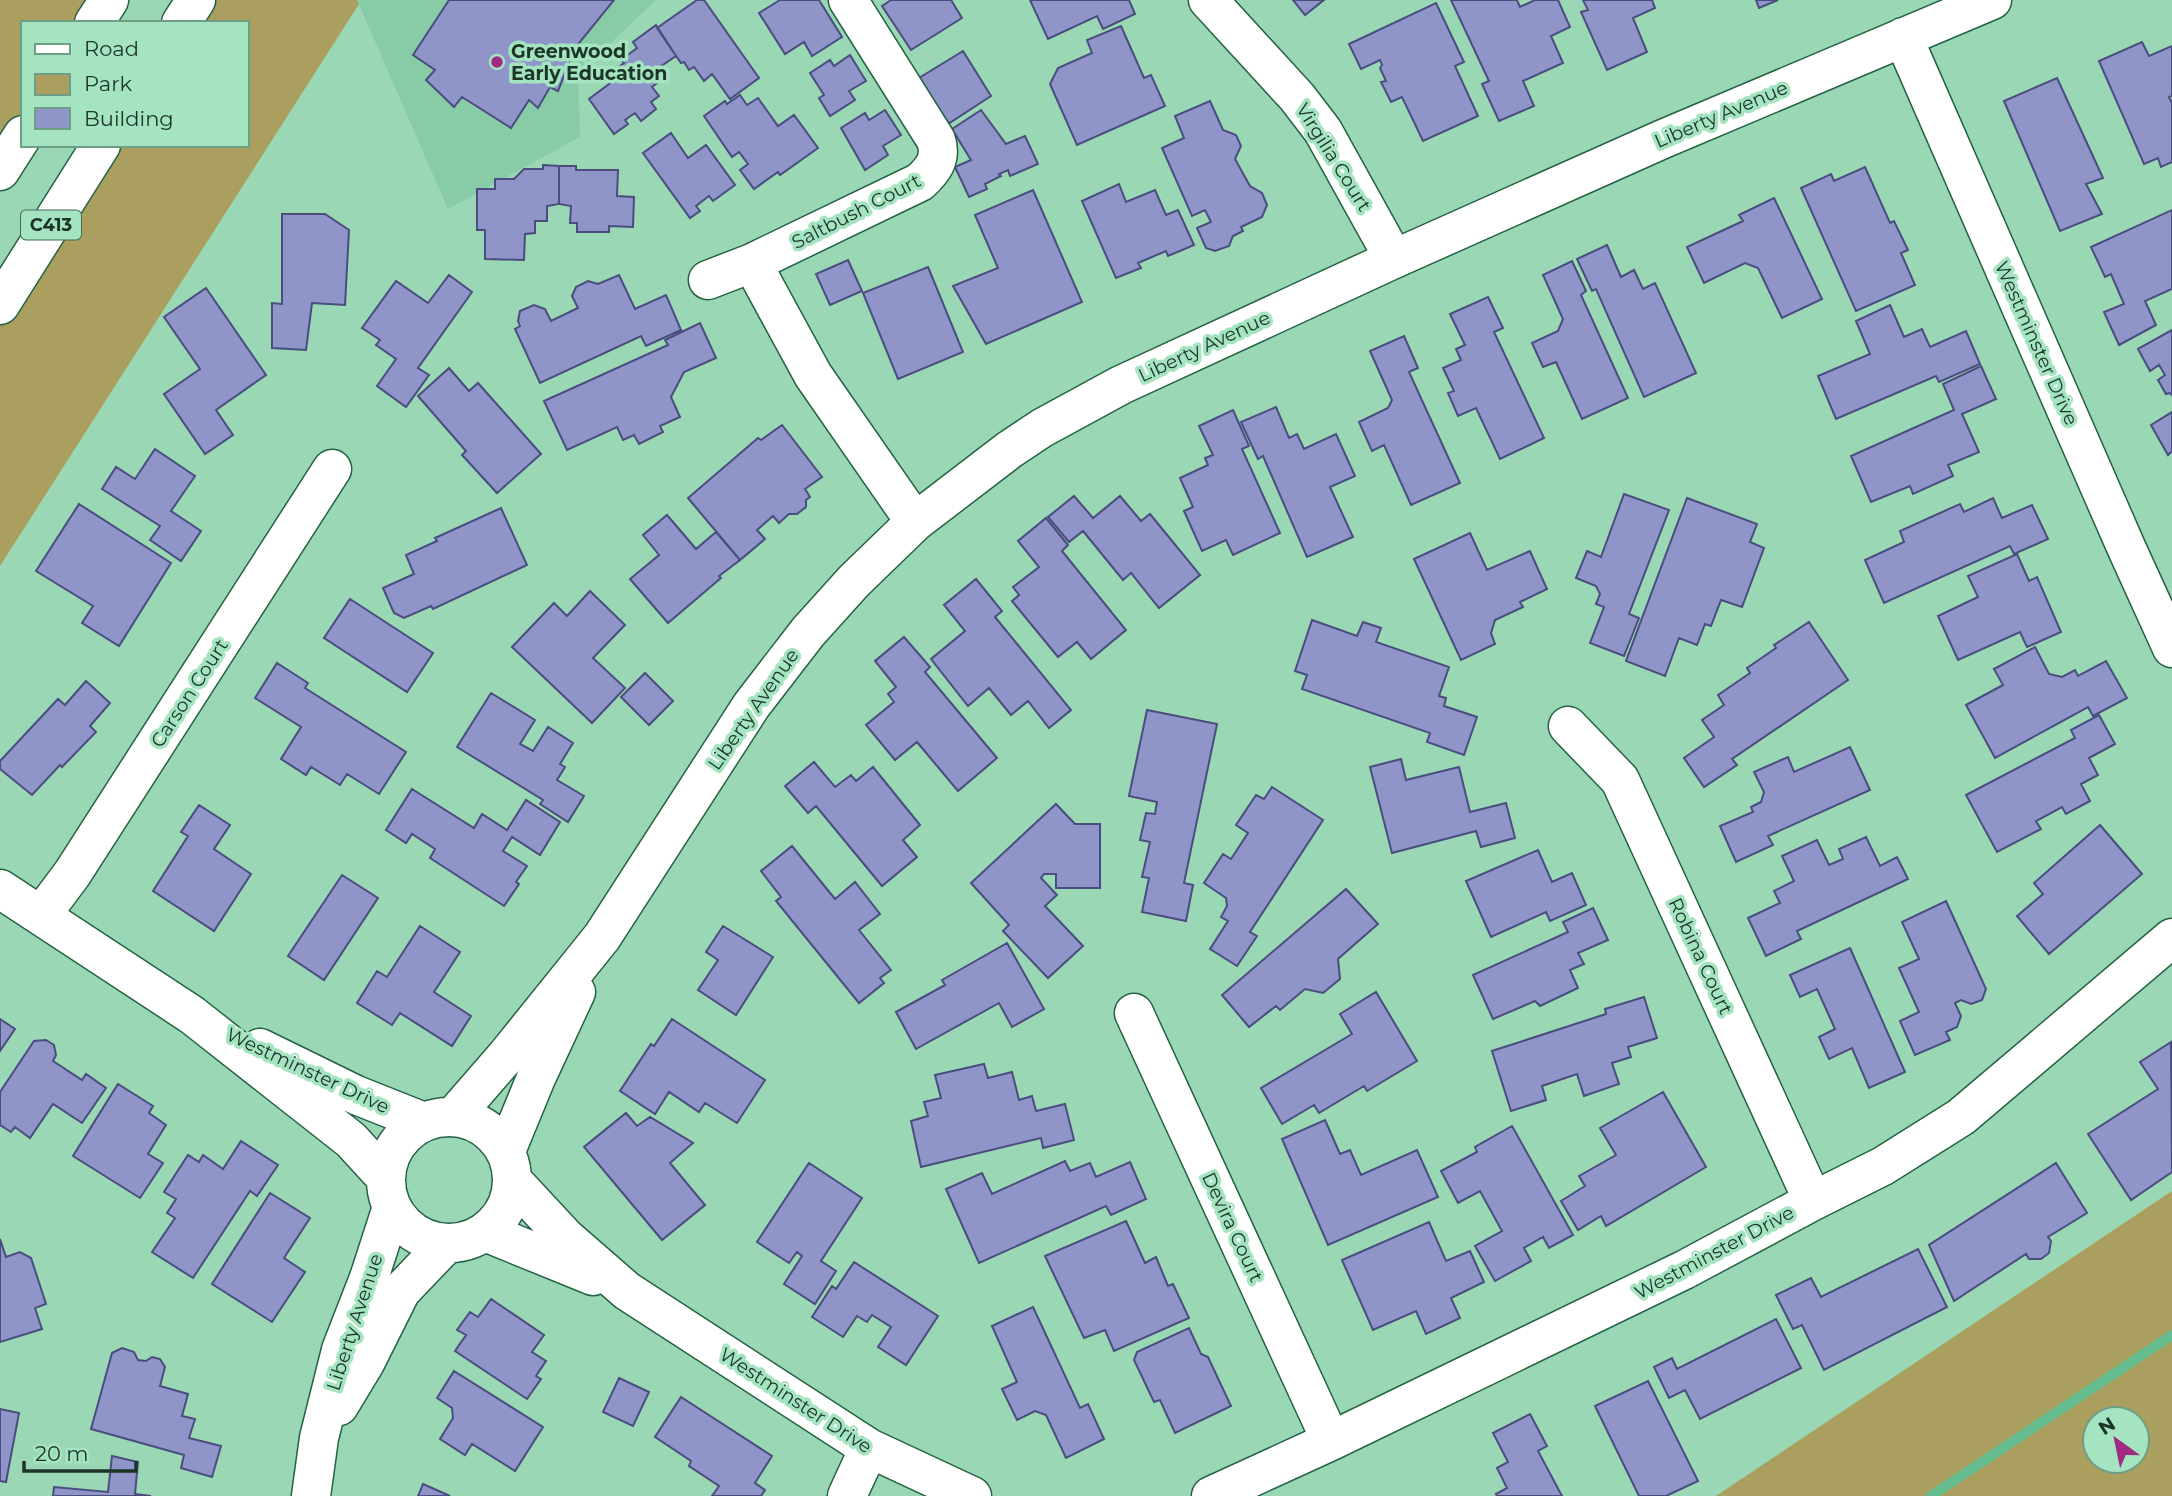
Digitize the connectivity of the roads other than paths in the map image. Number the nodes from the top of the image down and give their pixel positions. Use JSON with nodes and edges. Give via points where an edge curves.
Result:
{"nodes":[{"id":1,"x":109,"y":0,"type":"edge"},
{"id":2,"x":195,"y":0,"type":"edge"},
{"id":3,"x":848,"y":0,"type":"edge"},
{"id":4,"x":1208,"y":0,"type":"edge"},
{"id":5,"x":1980,"y":2,"type":"edge"},
{"id":6,"x":95,"y":21,"type":"edge"},
{"id":7,"x":182,"y":21,"type":"edge"},
{"id":8,"x":1903,"y":37,"type":"junction"},
{"id":9,"x":21,"y":138,"type":"edge"},
{"id":10,"x":100,"y":147,"type":"edge"},
{"id":11,"x":0,"y":171,"type":"edge"},
{"id":12,"x":1394,"y":259,"type":"junction"},
{"id":13,"x":752,"y":263,"type":"junction"},
{"id":14,"x":708,"y":281,"type":"dead end"},
{"id":15,"x":0,"y":305,"type":"edge"},
{"id":16,"x":332,"y":469,"type":"dead end"},
{"id":17,"x":915,"y":522,"type":"junction"},
{"id":18,"x":2172,"y":648,"type":"edge"},
{"id":19,"x":1568,"y":726,"type":"dead end"},
{"id":20,"x":0,"y":888,"type":"edge"},
{"id":21,"x":42,"y":914,"type":"junction"},
{"id":22,"x":602,"y":937,"type":"junction"},
{"id":23,"x":2172,"y":937,"type":"edge"},
{"id":24,"x":1134,"y":1013,"type":"dead end"},
{"id":25,"x":192,"y":1015,"type":"junction"},
{"id":26,"x":439,"y":1119,"type":"junction"},
{"id":27,"x":509,"y":1166,"type":"junction"},
{"id":28,"x":388,"y":1191,"type":"junction"},
{"id":29,"x":1813,"y":1201,"type":"junction"},
{"id":30,"x":485,"y":1232,"type":"junction"},
{"id":31,"x":446,"y":1244,"type":"junction"},
{"id":32,"x":627,"y":1291,"type":"junction"},
{"id":33,"x":319,"y":1438,"type":"junction"},
{"id":34,"x":1331,"y":1441,"type":"junction"},
{"id":35,"x":869,"y":1448,"type":"junction"},
{"id":36,"x":311,"y":1496,"type":"edge"},
{"id":37,"x":847,"y":1496,"type":"edge"},
{"id":38,"x":972,"y":1496,"type":"edge"},
{"id":39,"x":1212,"y":1496,"type":"edge"}],
"edges":[{"from":1,"to":6,"type":"street"},
{"from":2,"to":7,"type":"street"},
{"from":3,"to":13,"type":"street","name":"Saltbush Court","via":[[936,140],[937,161],[920,182]]},
{"from":4,"to":12,"type":"street","name":"Virgilia Court","via":[[1323,131]]},
{"from":5,"to":8,"type":"street","name":"Liberty Avenue"},
{"from":8,"to":12,"type":"street","name":"Liberty Avenue"},
{"from":8,"to":18,"type":"street","name":"Westminster Drive"},
{"from":9,"to":11,"type":"street"},
{"from":10,"to":15,"type":"street","number":"C413"},
{"from":12,"to":17,"type":"street","name":"Liberty Avenue","via":[[1081,406],[1009,450]]},
{"from":13,"to":14,"type":"street","name":"Saltbush Court"},
{"from":13,"to":17,"type":"street","via":[[813,375]]},
{"from":16,"to":21,"type":"street","name":"Carson Court"},
{"from":17,"to":22,"type":"street","name":"Liberty Avenue","via":[[854,582],[781,666]]},
{"from":19,"to":29,"type":"street","name":"Robina Court","via":[[1620,780]]},
{"from":20,"to":21,"type":"street","name":"Westminster Drive"},
{"from":21,"to":25,"type":"street","name":"Westminster Drive"},
{"from":22,"to":26,"type":"street","name":"Liberty Avenue","via":[[507,1055]]},
{"from":22,"to":27,"type":"street","name":"Liberty Avenue","via":[[536,1077]]},
{"from":23,"to":29,"type":"street","name":"Westminster Drive","via":[[1961,1117],[1883,1166]]},
{"from":24,"to":34,"type":"street","name":"Devira Court"},
{"from":25,"to":26,"type":"street","name":"Westminster Drive","via":[[356,1095]]},
{"from":25,"to":28,"type":"street","name":"Westminster Drive","via":[[351,1140]]},
{"from":26,"to":27,"type":"street","via":[[485,1129]]},
{"from":26,"to":28,"type":"street","via":[[407,1133],[393,1150]]},
{"from":27,"to":30,"type":"street","via":[[509,1198]]},
{"from":27,"to":32,"type":"street","name":"Westminster Drive","via":[[565,1237]]},
{"from":28,"to":31,"type":"street","via":[[401,1221],[413,1232]]},
{"from":28,"to":33,"type":"street","name":"Liberty Avenue","via":[[369,1278],[341,1350]]},
{"from":29,"to":34,"type":"street","name":"Westminster Drive","via":[[1684,1270]]},
{"from":30,"to":31,"type":"street"},
{"from":30,"to":32,"type":"street","name":"Westminster Drive"},
{"from":31,"to":33,"type":"street","name":"Liberty Avenue","via":[[401,1291],[365,1363]]},
{"from":32,"to":35,"type":"street","name":"Westminster Drive"},
{"from":33,"to":36,"type":"street","name":"Liberty Avenue"},
{"from":34,"to":39,"type":"street","name":"Westminster Drive"},
{"from":35,"to":37,"type":"street"},
{"from":35,"to":38,"type":"street","name":"Westminster Drive"}]}
